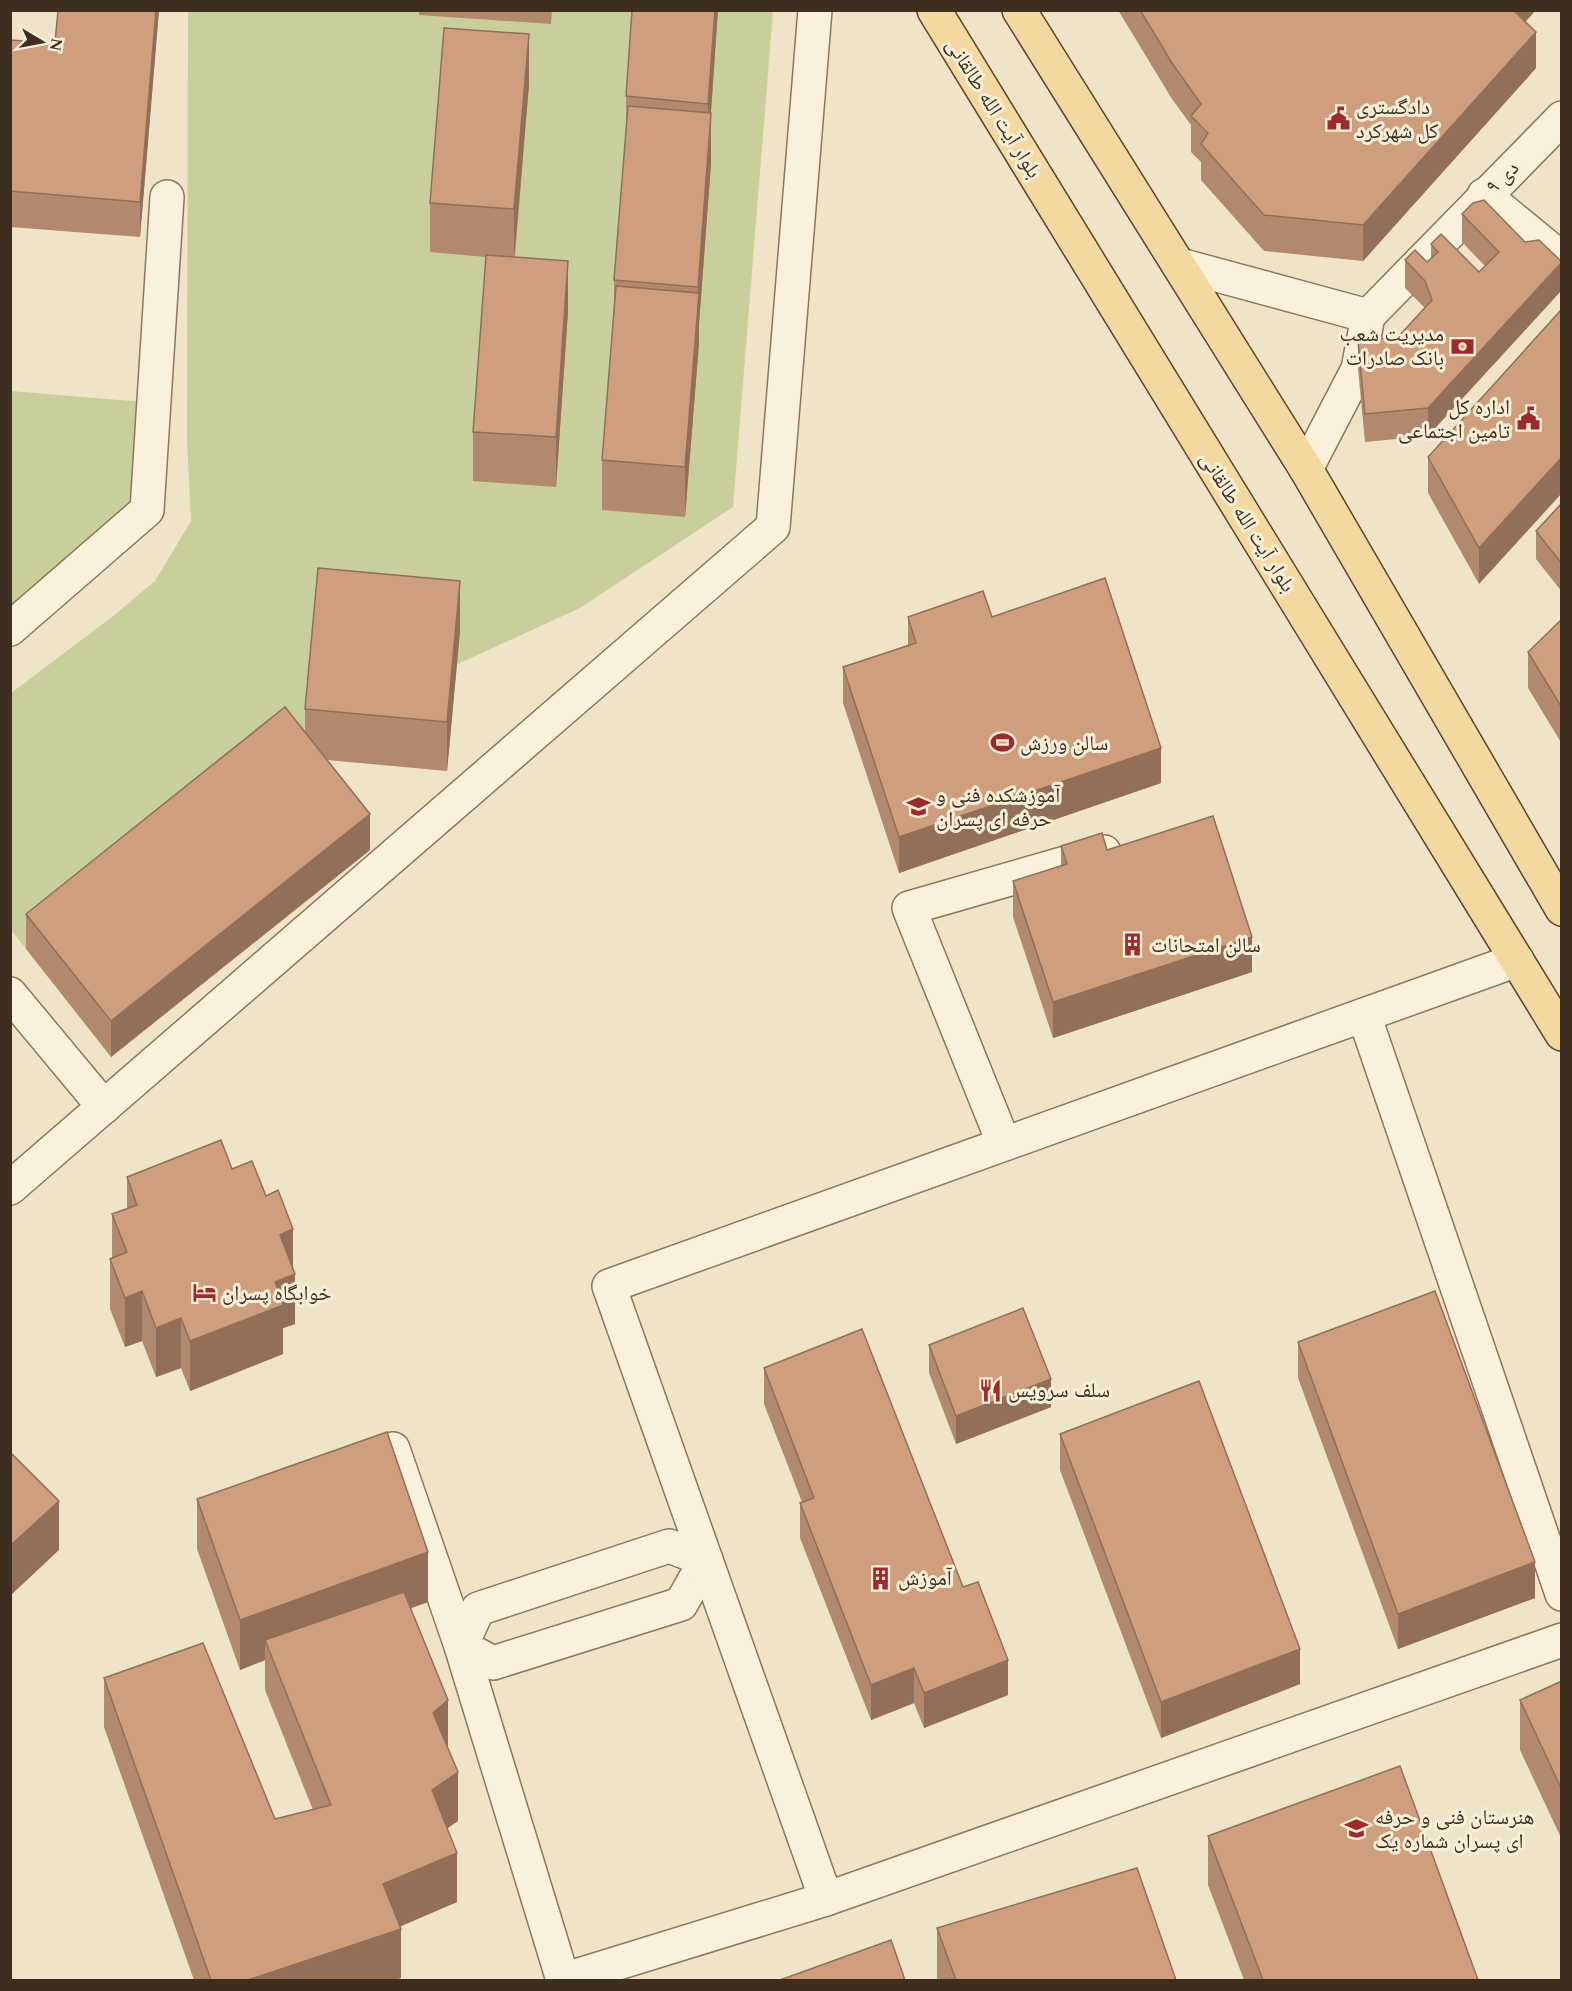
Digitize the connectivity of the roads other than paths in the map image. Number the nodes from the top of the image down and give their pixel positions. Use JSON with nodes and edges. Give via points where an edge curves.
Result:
{"nodes":[{"id":1,"x":816,"y":10,"type":"edge"},
{"id":2,"x":934,"y":10,"type":"edge"},
{"id":3,"x":1019,"y":10,"type":"edge"},
{"id":4,"x":1562,"y":118,"type":"edge"},
{"id":5,"x":1484,"y":195,"type":"junction"},
{"id":6,"x":167,"y":197,"type":"dead end"},
{"id":7,"x":1562,"y":259,"type":"edge"},
{"id":8,"x":1180,"y":266,"type":"junction"},
{"id":9,"x":1368,"y":316,"type":"junction"},
{"id":10,"x":1306,"y":469,"type":"junction"},
{"id":11,"x":10,"y":629,"type":"edge"},
{"id":12,"x":1137,"y":843,"type":"edge"},
{"id":13,"x":1562,"y":909,"type":"edge"},
{"id":14,"x":1517,"y":960,"type":"junction"},
{"id":15,"x":10,"y":994,"type":"edge"},
{"id":16,"x":1364,"y":1015,"type":"junction"},
{"id":17,"x":1562,"y":1034,"type":"edge"},
{"id":18,"x":105,"y":1107,"type":"junction"},
{"id":19,"x":1004,"y":1144,"type":"junction"},
{"id":20,"x":10,"y":1188,"type":"edge"},
{"id":21,"x":389,"y":1437,"type":"edge"},
{"id":22,"x":706,"y":1560,"type":"junction"},
{"id":23,"x":1562,"y":1594,"type":"edge"},
{"id":24,"x":1562,"y":1640,"type":"edge"},
{"id":25,"x":461,"y":1646,"type":"junction"},
{"id":26,"x":826,"y":1899,"type":"junction"}],
"edges":[{"from":1,"to":18,"type":"street","via":[[773,527]]},
{"from":2,"to":14,"type":"main road","name":"بلوار آیت الله طالقانی"},
{"from":3,"to":8,"type":"main road"},
{"from":4,"to":5,"type":"street","name":"۹ دی"},
{"from":5,"to":7,"type":"street"},
{"from":5,"to":9,"type":"street","name":"۹ دی"},
{"from":6,"to":11,"type":"street","via":[[147,510]]},
{"from":8,"to":9,"type":"street"},
{"from":8,"to":10,"type":"main road"},
{"from":9,"to":10,"type":"street","via":[[1358,369]]},
{"from":10,"to":13,"type":"main road"},
{"from":12,"to":19,"type":"street","via":[[909,908]]},
{"from":14,"to":16,"type":"street"},
{"from":14,"to":17,"type":"main road","name":"بلوار آیت الله طالقانی"},
{"from":15,"to":18,"type":"street"},
{"from":16,"to":19,"type":"street"},
{"from":16,"to":23,"type":"street"},
{"from":18,"to":20,"type":"street"},
{"from":19,"to":22,"type":"street","via":[[609,1286]]},
{"from":21,"to":25,"type":"street"},
{"from":22,"to":25,"type":"street","via":[[669,1546],[478,1610]]},
{"from":22,"to":25,"type":"street","via":[[681,1604],[493,1663]]},
{"from":22,"to":26,"type":"street"},
{"from":24,"to":26,"type":"street"},
{"from":25,"to":26,"type":"street","via":[[563,1980]]}]}
